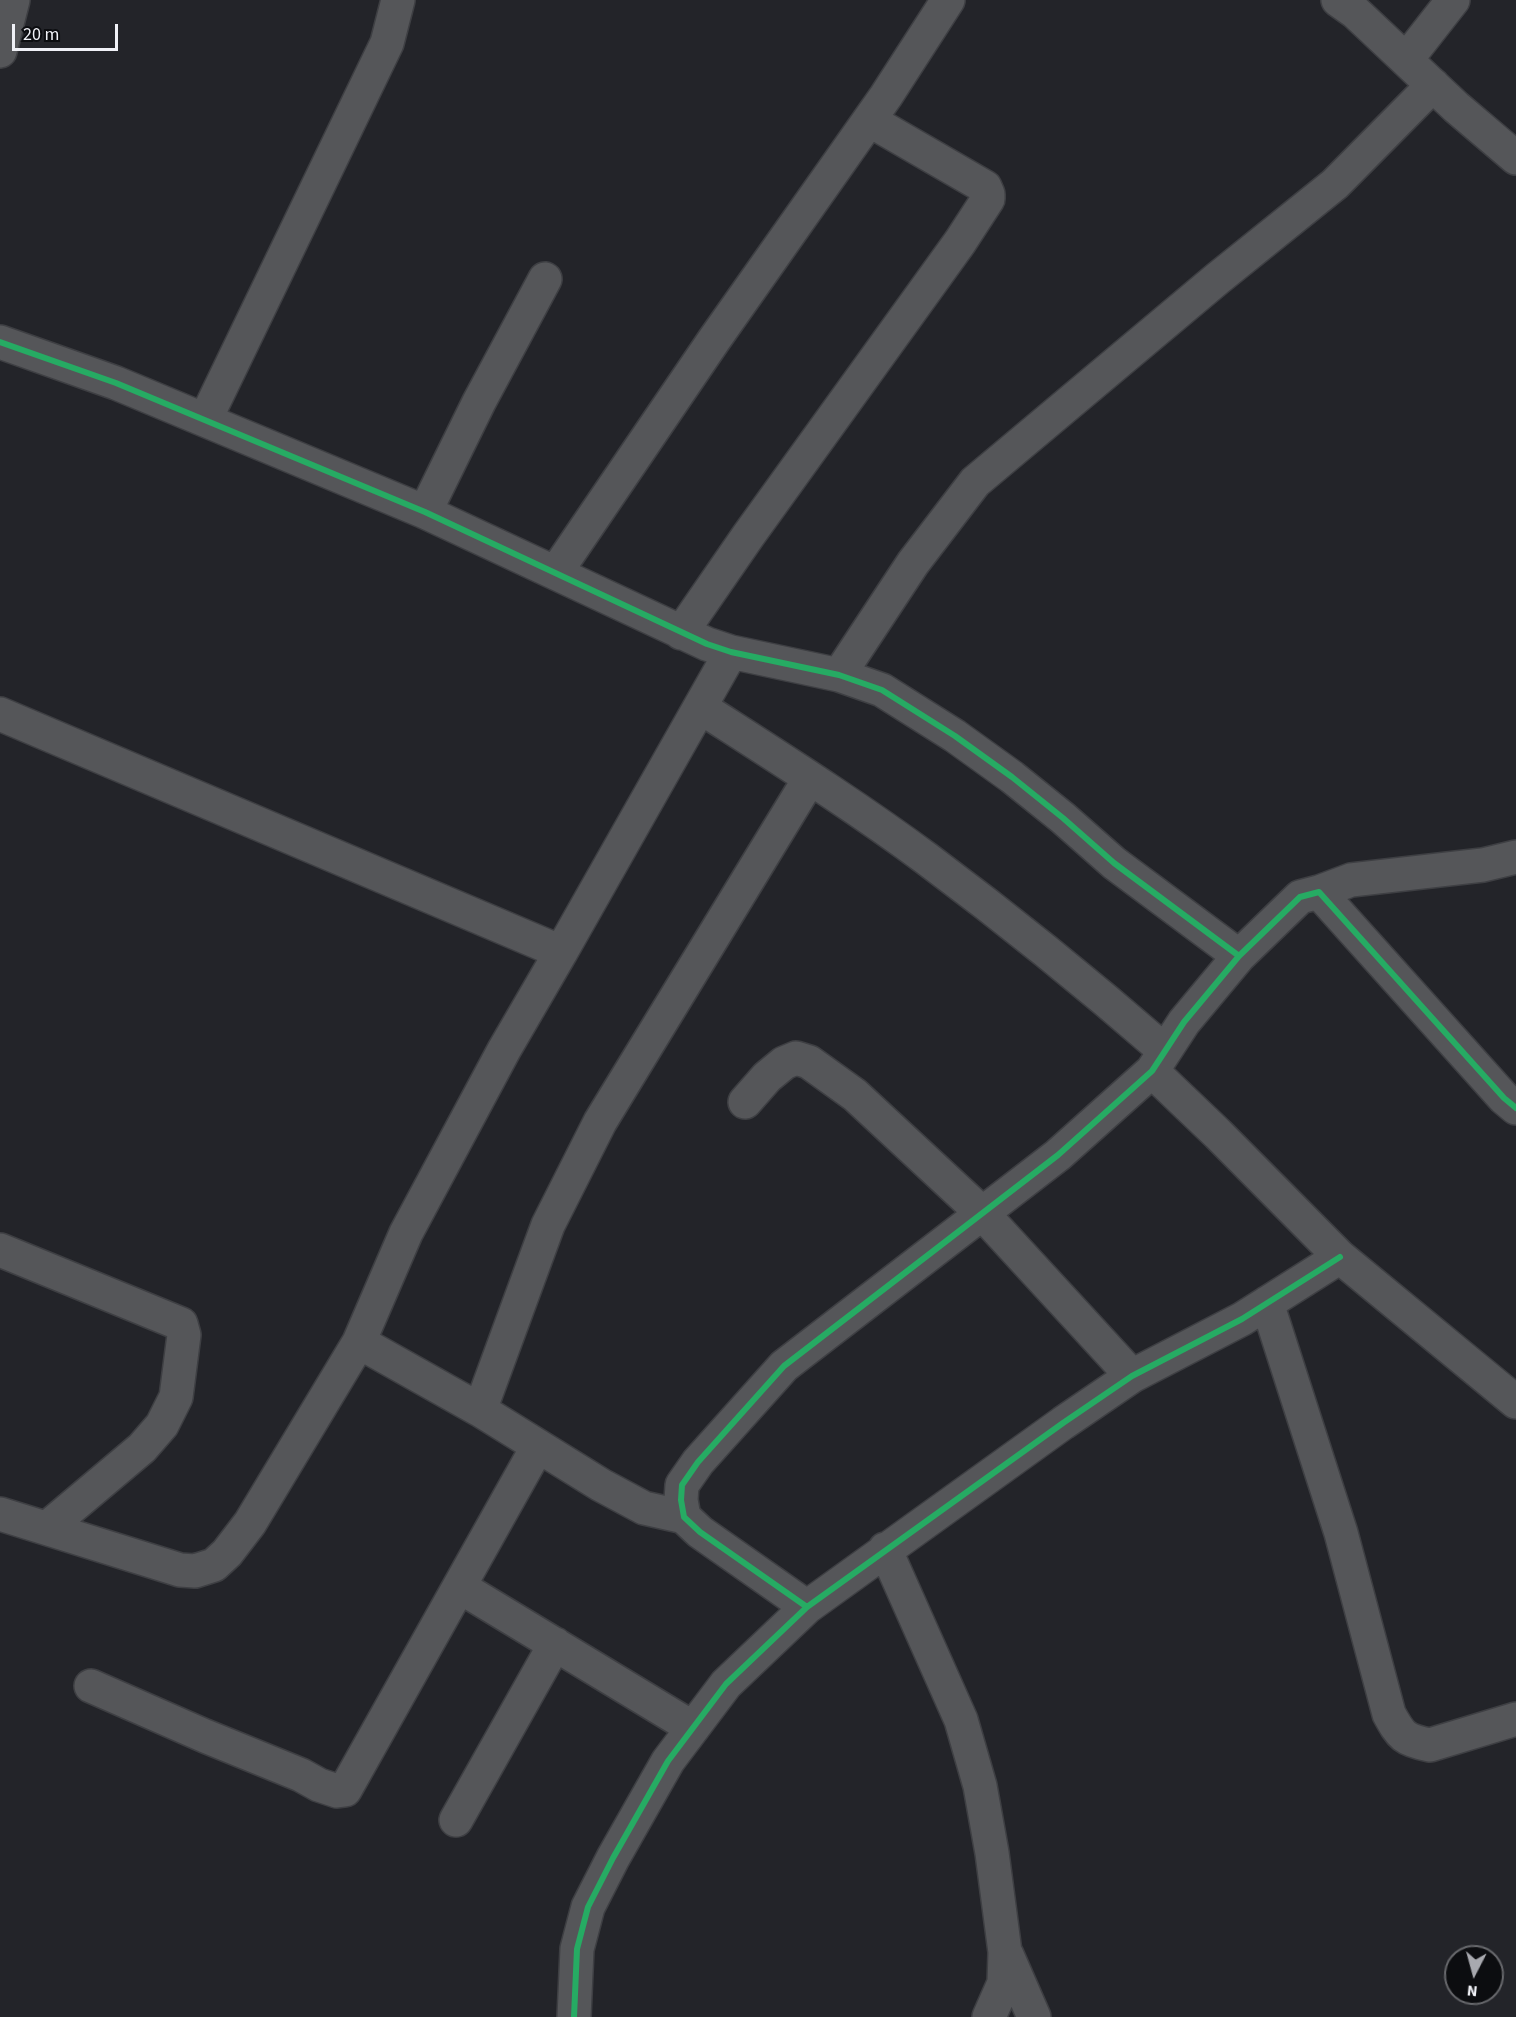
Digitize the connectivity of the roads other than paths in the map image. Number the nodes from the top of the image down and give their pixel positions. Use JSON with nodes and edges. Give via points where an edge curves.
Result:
{"nodes":[{"id":1,"x":13,"y":0,"type":"edge"},
{"id":2,"x":398,"y":0,"type":"edge"},
{"id":3,"x":948,"y":0,"type":"edge"},
{"id":4,"x":1338,"y":0,"type":"edge"},
{"id":5,"x":1453,"y":0,"type":"edge"},
{"id":6,"x":0,"y":51,"type":"edge"},
{"id":7,"x":1406,"y":60,"type":"junction"},
{"id":8,"x":1433,"y":85,"type":"junction"},
{"id":9,"x":869,"y":120,"type":"junction"},
{"id":10,"x":1516,"y":158,"type":"edge"},
{"id":11,"x":545,"y":279,"type":"dead end"},
{"id":12,"x":0,"y":342,"type":"edge"},
{"id":13,"x":205,"y":420,"type":"junction"},
{"id":14,"x":425,"y":512,"type":"junction"},
{"id":15,"x":556,"y":572,"type":"junction"},
{"id":16,"x":681,"y":633,"type":"junction"},
{"id":17,"x":731,"y":652,"type":"junction"},
{"id":18,"x":838,"y":675,"type":"junction"},
{"id":19,"x":699,"y":707,"type":"junction"},
{"id":20,"x":0,"y":714,"type":"edge"},
{"id":21,"x":810,"y":778,"type":"junction"},
{"id":22,"x":1516,"y":857,"type":"edge"},
{"id":23,"x":1319,"y":892,"type":"junction"},
{"id":24,"x":561,"y":952,"type":"junction"},
{"id":25,"x":1239,"y":956,"type":"junction"},
{"id":26,"x":1158,"y":1061,"type":"junction"},
{"id":27,"x":745,"y":1102,"type":"dead end"},
{"id":28,"x":1516,"y":1108,"type":"edge"},
{"id":29,"x":983,"y":1214,"type":"junction"},
{"id":30,"x":0,"y":1250,"type":"edge"},
{"id":31,"x":1340,"y":1257,"type":"junction"},
{"id":32,"x":1267,"y":1303,"type":"junction"},
{"id":33,"x":358,"y":1342,"type":"junction"},
{"id":34,"x":1132,"y":1376,"type":"junction"},
{"id":35,"x":1516,"y":1402,"type":"edge"},
{"id":36,"x":480,"y":1410,"type":"junction"},
{"id":37,"x":538,"y":1446,"type":"junction"},
{"id":38,"x":0,"y":1514,"type":"edge"},
{"id":39,"x":684,"y":1517,"type":"junction"},
{"id":40,"x":47,"y":1528,"type":"junction"},
{"id":41,"x":885,"y":1549,"type":"junction"},
{"id":42,"x":460,"y":1587,"type":"junction"},
{"id":43,"x":807,"y":1606,"type":"junction"},
{"id":44,"x":555,"y":1644,"type":"junction"},
{"id":45,"x":91,"y":1686,"type":"dead end"},
{"id":46,"x":1516,"y":1719,"type":"edge"},
{"id":47,"x":693,"y":1728,"type":"junction"},
{"id":48,"x":456,"y":1820,"type":"dead end"},
{"id":49,"x":1005,"y":1952,"type":"junction"},
{"id":50,"x":574,"y":2017,"type":"edge"},
{"id":51,"x":989,"y":2017,"type":"edge"},
{"id":52,"x":1034,"y":2017,"type":"edge"}],
"edges":[{"from":1,"to":6,"type":"street"},
{"from":2,"to":13,"type":"street","via":[[387,44]]},
{"from":3,"to":9,"type":"street"},
{"from":4,"to":7,"type":"street"},
{"from":5,"to":7,"type":"street"},
{"from":7,"to":8,"type":"street"},
{"from":8,"to":10,"type":"street"},
{"from":8,"to":18,"type":"street","via":[[1335,184],[975,482],[913,563]]},
{"from":9,"to":15,"type":"street"},
{"from":9,"to":16,"type":"street","via":[[984,187],[988,199]]},
{"from":11,"to":14,"type":"street"},
{"from":12,"to":13,"type":"street","via":[[116,382]]},
{"from":13,"to":14,"type":"street"},
{"from":14,"to":15,"type":"street"},
{"from":15,"to":16,"type":"street"},
{"from":16,"to":17,"type":"street"},
{"from":17,"to":18,"type":"street"},
{"from":17,"to":19,"type":"street"},
{"from":18,"to":25,"type":"street","via":[[882,690],[955,736]]},
{"from":19,"to":21,"type":"street"},
{"from":19,"to":24,"type":"street"},
{"from":20,"to":24,"type":"street"},
{"from":21,"to":26,"type":"street","via":[[926,858],[1089,984]]},
{"from":21,"to":36,"type":"street","via":[[600,1122],[548,1225]]},
{"from":22,"to":23,"type":"street","via":[[1483,865],[1351,880]]},
{"from":23,"to":25,"type":"street","via":[[1300,897]]},
{"from":23,"to":28,"type":"street"},
{"from":24,"to":33,"type":"street","via":[[406,1233]]},
{"from":25,"to":26,"type":"street"},
{"from":26,"to":29,"type":"street","via":[[1058,1155]]},
{"from":26,"to":31,"type":"street","via":[[1210,1126]]},
{"from":27,"to":29,"type":"street","via":[[784,1063],[796,1058],[809,1062],[855,1095]]},
{"from":29,"to":34,"type":"street"},
{"from":29,"to":39,"type":"street","via":[[784,1366],[682,1485]]},
{"from":30,"to":40,"type":"street","via":[[181,1324],[184,1335],[176,1397],[162,1425],[142,1448]]},
{"from":31,"to":32,"type":"street"},
{"from":31,"to":35,"type":"street"},
{"from":32,"to":34,"type":"street"},
{"from":32,"to":46,"type":"street","via":[[1341,1533],[1389,1714],[1401,1735],[1430,1745]]},
{"from":33,"to":36,"type":"street"},
{"from":33,"to":40,"type":"street","via":[[250,1523],[214,1565],[195,1571],[180,1570]]},
{"from":34,"to":41,"type":"street"},
{"from":36,"to":37,"type":"street"},
{"from":37,"to":39,"type":"street","via":[[644,1508]]},
{"from":37,"to":42,"type":"street"},
{"from":38,"to":40,"type":"street"},
{"from":39,"to":43,"type":"street"},
{"from":41,"to":43,"type":"street"},
{"from":41,"to":49,"type":"street","via":[[968,1742],[992,1853]]},
{"from":42,"to":44,"type":"street"},
{"from":42,"to":45,"type":"street","via":[[345,1790],[319,1785]]},
{"from":43,"to":47,"type":"street","via":[[726,1684]]},
{"from":44,"to":47,"type":"street"},
{"from":44,"to":48,"type":"street"},
{"from":47,"to":50,"type":"street","via":[[668,1761],[588,1907],[577,1949]]},
{"from":49,"to":51,"type":"street","via":[[1004,1983]]},
{"from":49,"to":52,"type":"street"}]}
